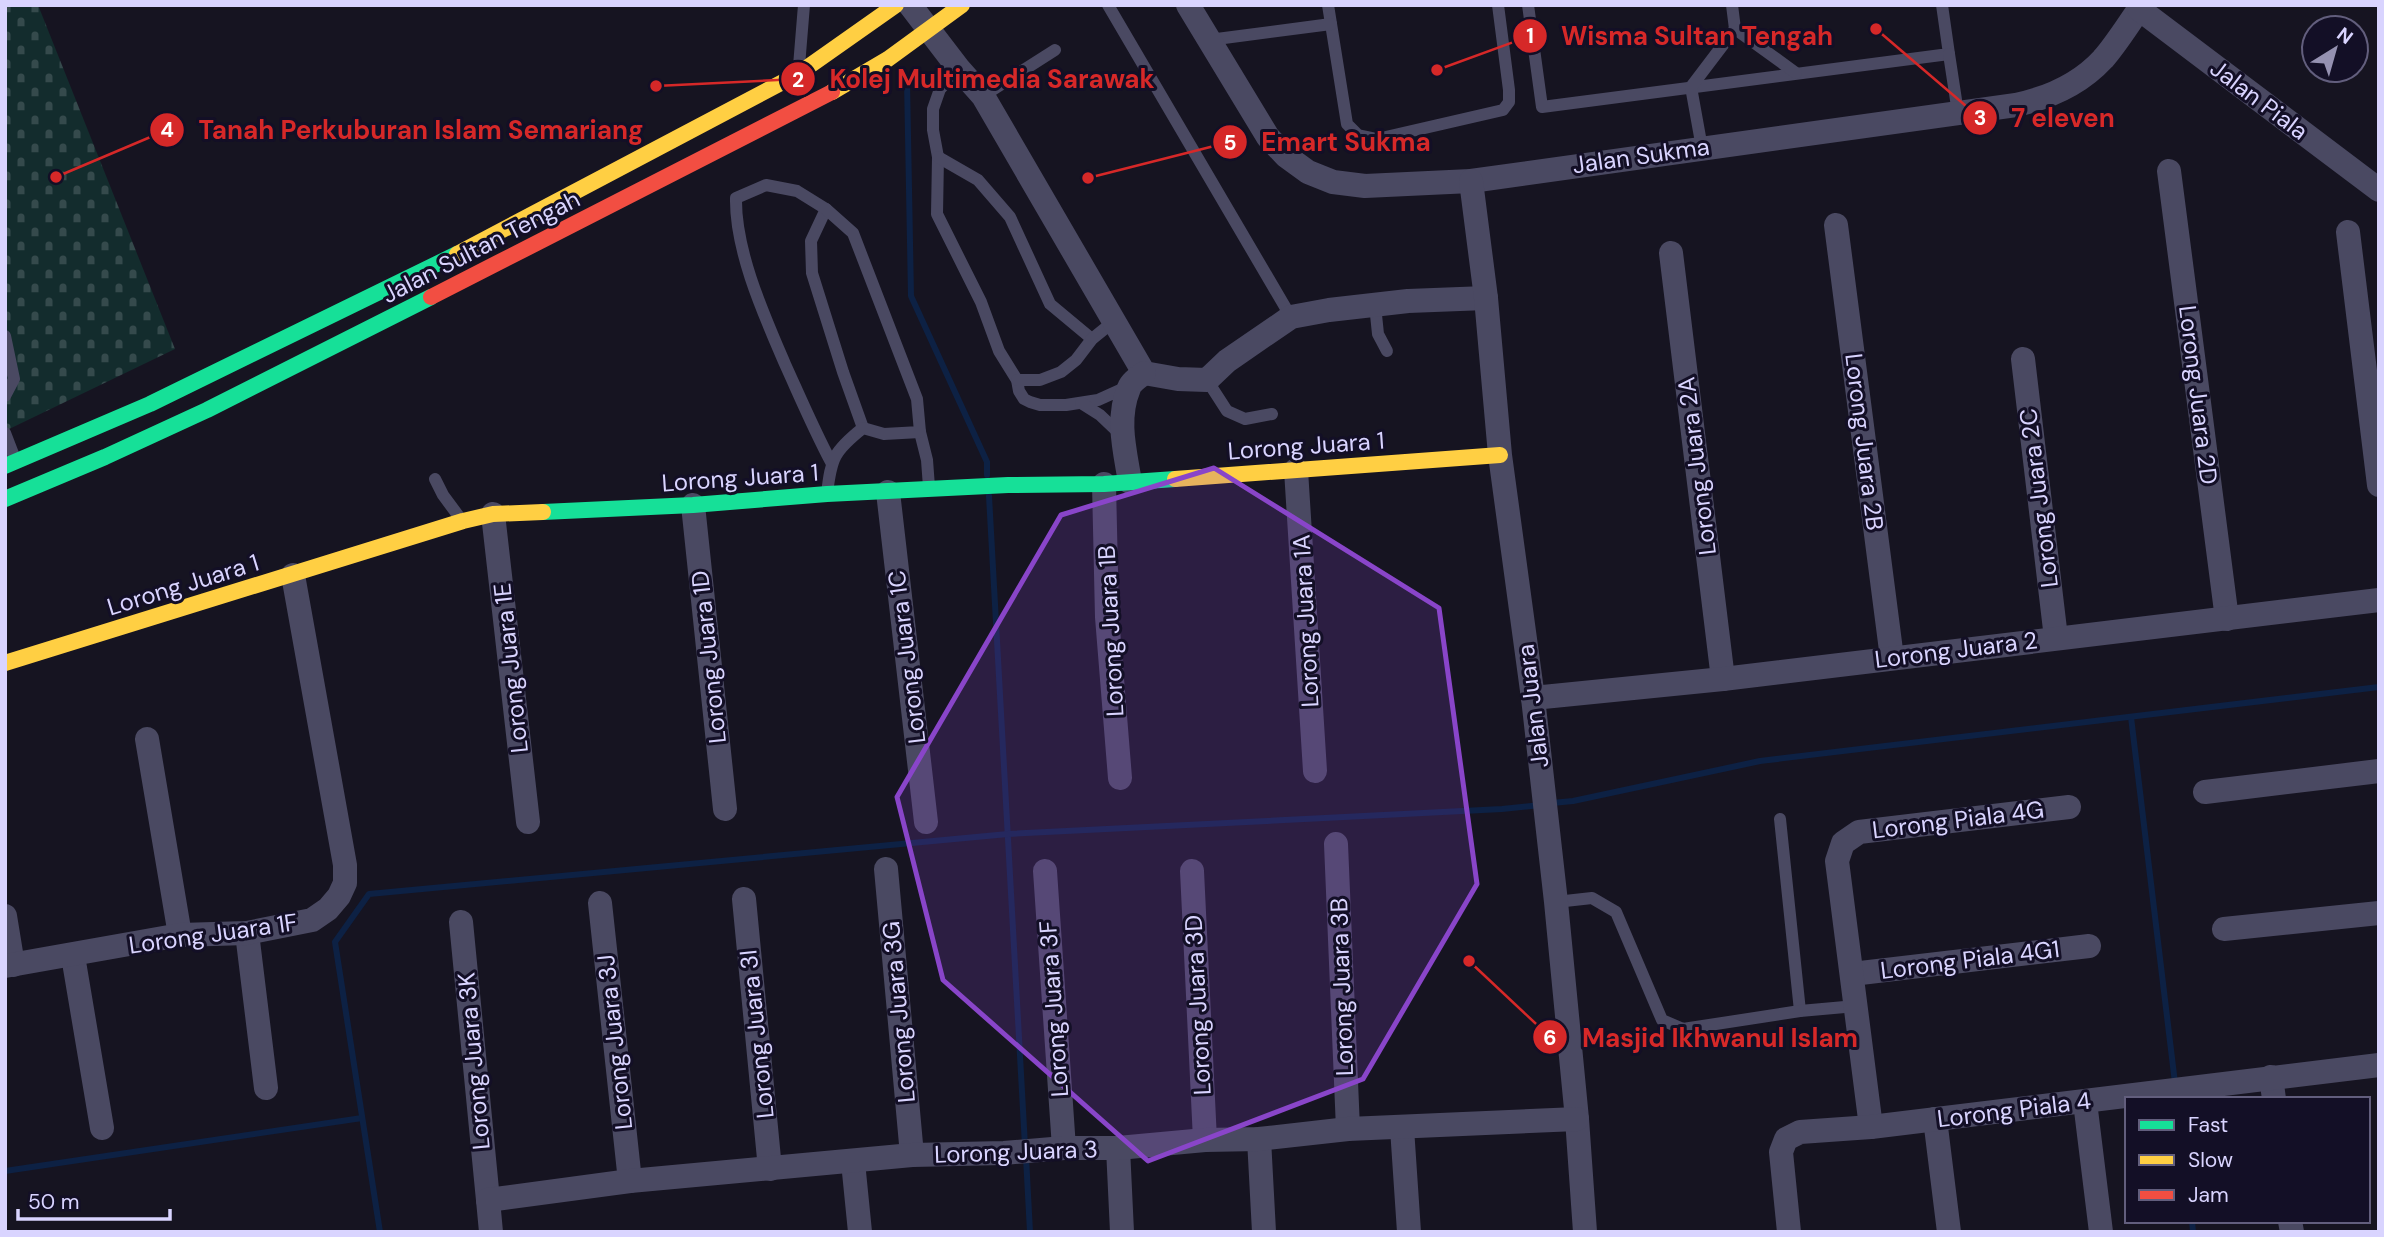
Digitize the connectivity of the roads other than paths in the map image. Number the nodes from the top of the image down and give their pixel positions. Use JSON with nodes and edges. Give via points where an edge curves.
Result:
{"nodes":[{"id":1,"x":804,"y":5,"type":"edge"},
{"id":2,"x":895,"y":5,"type":"edge"},
{"id":3,"x":911,"y":5,"type":"edge"},
{"id":4,"x":962,"y":5,"type":"edge"},
{"id":5,"x":1108,"y":5,"type":"edge"},
{"id":6,"x":1188,"y":5,"type":"edge"},
{"id":7,"x":1328,"y":5,"type":"edge"},
{"id":8,"x":1498,"y":5,"type":"edge"},
{"id":9,"x":1528,"y":5,"type":"edge"},
{"id":10,"x":1732,"y":5,"type":"edge"},
{"id":11,"x":1942,"y":5,"type":"edge"},
{"id":12,"x":2140,"y":7,"type":"edge"},
{"id":13,"x":1331,"y":24,"type":"junction"},
{"id":14,"x":929,"y":29,"type":"junction"},
{"id":15,"x":1735,"y":29,"type":"junction"},
{"id":16,"x":1209,"y":40,"type":"junction"},
{"id":17,"x":1055,"y":50,"type":"dead end"},
{"id":18,"x":1949,"y":54,"type":"junction"},
{"id":19,"x":959,"y":69,"type":"junction"},
{"id":20,"x":798,"y":74,"type":"junction"},
{"id":21,"x":1796,"y":74,"type":"junction"},
{"id":22,"x":1691,"y":87,"type":"junction"},
{"id":23,"x":983,"y":96,"type":"junction"},
{"id":24,"x":1958,"y":113,"type":"junction"},
{"id":25,"x":1702,"y":148,"type":"junction"},
{"id":26,"x":938,"y":156,"type":"junction"},
{"id":27,"x":2169,"y":171,"type":"dead end"},
{"id":28,"x":1471,"y":181,"type":"junction"},
{"id":29,"x":2379,"y":190,"type":"edge"},
{"id":30,"x":826,"y":209,"type":"junction"},
{"id":31,"x":1836,"y":225,"type":"dead end"},
{"id":32,"x":2348,"y":232,"type":"dead end"},
{"id":33,"x":1671,"y":253,"type":"dead end"},
{"id":34,"x":1486,"y":298,"type":"junction"},
{"id":35,"x":1375,"y":305,"type":"junction"},
{"id":36,"x":1292,"y":317,"type":"junction"},
{"id":37,"x":1113,"y":322,"type":"junction"},
{"id":38,"x":5,"y":336,"type":"edge"},
{"id":39,"x":1092,"y":340,"type":"junction"},
{"id":40,"x":1387,"y":351,"type":"dead end"},
{"id":41,"x":2022,"y":359,"type":"dead end"},
{"id":42,"x":1137,"y":379,"type":"junction"},
{"id":43,"x":1017,"y":380,"type":"junction"},
{"id":44,"x":1207,"y":380,"type":"junction"},
{"id":45,"x":5,"y":396,"type":"edge"},
{"id":46,"x":1081,"y":403,"type":"junction"},
{"id":47,"x":1272,"y":414,"type":"dead end"},
{"id":48,"x":863,"y":428,"type":"junction"},
{"id":49,"x":920,"y":432,"type":"junction"},
{"id":50,"x":5,"y":433,"type":"edge"},
{"id":51,"x":1121,"y":435,"type":"junction"},
{"id":52,"x":1500,"y":454,"type":"junction"},
{"id":53,"x":831,"y":463,"type":"junction"},
{"id":54,"x":11,"y":464,"type":"edge"},
{"id":55,"x":1296,"y":470,"type":"junction"},
{"id":56,"x":435,"y":479,"type":"dead end"},
{"id":57,"x":1130,"y":482,"type":"junction"},
{"id":58,"x":1104,"y":484,"type":"junction"},
{"id":59,"x":2379,"y":485,"type":"edge"},
{"id":60,"x":929,"y":489,"type":"junction"},
{"id":61,"x":888,"y":492,"type":"junction"},
{"id":62,"x":827,"y":494,"type":"junction"},
{"id":63,"x":5,"y":499,"type":"edge"},
{"id":64,"x":693,"y":505,"type":"junction"},
{"id":65,"x":494,"y":514,"type":"junction"},
{"id":66,"x":463,"y":521,"type":"junction"},
{"id":67,"x":293,"y":575,"type":"junction"},
{"id":68,"x":2379,"y":600,"type":"edge"},
{"id":69,"x":2227,"y":619,"type":"junction"},
{"id":70,"x":2056,"y":638,"type":"junction"},
{"id":71,"x":1892,"y":658,"type":"junction"},
{"id":72,"x":5,"y":663,"type":"edge"},
{"id":73,"x":1723,"y":679,"type":"junction"},
{"id":74,"x":1533,"y":698,"type":"junction"},
{"id":75,"x":147,"y":739,"type":"dead end"},
{"id":76,"x":1315,"y":771,"type":"dead end"},
{"id":77,"x":2379,"y":772,"type":"edge"},
{"id":78,"x":1120,"y":778,"type":"dead end"},
{"id":79,"x":2205,"y":792,"type":"dead end"},
{"id":80,"x":2069,"y":807,"type":"dead end"},
{"id":81,"x":725,"y":809,"type":"dead end"},
{"id":82,"x":1780,"y":819,"type":"dead end"},
{"id":83,"x":528,"y":822,"type":"dead end"},
{"id":84,"x":926,"y":822,"type":"dead end"},
{"id":85,"x":1336,"y":845,"type":"dead end"},
{"id":86,"x":886,"y":869,"type":"dead end"},
{"id":87,"x":1045,"y":871,"type":"dead end"},
{"id":88,"x":1192,"y":871,"type":"dead end"},
{"id":89,"x":744,"y":899,"type":"dead end"},
{"id":90,"x":1556,"y":902,"type":"junction"},
{"id":91,"x":600,"y":903,"type":"dead end"},
{"id":92,"x":2379,"y":913,"type":"edge"},
{"id":93,"x":5,"y":916,"type":"edge"},
{"id":94,"x":461,"y":922,"type":"dead end"},
{"id":95,"x":2224,"y":929,"type":"dead end"},
{"id":96,"x":247,"y":933,"type":"junction"},
{"id":97,"x":180,"y":935,"type":"junction"},
{"id":98,"x":2089,"y":946,"type":"dead end"},
{"id":99,"x":73,"y":956,"type":"junction"},
{"id":100,"x":9,"y":966,"type":"edge"},
{"id":101,"x":1852,"y":974,"type":"junction"},
{"id":102,"x":1856,"y":1006,"type":"junction"},
{"id":103,"x":1800,"y":1012,"type":"junction"},
{"id":104,"x":2379,"y":1065,"type":"edge"},
{"id":105,"x":266,"y":1088,"type":"dead end"},
{"id":106,"x":2272,"y":1088,"type":"edge"},
{"id":107,"x":2085,"y":1102,"type":"junction"},
{"id":108,"x":1577,"y":1119,"type":"junction"},
{"id":109,"x":1936,"y":1119,"type":"junction"},
{"id":110,"x":1871,"y":1127,"type":"junction"},
{"id":111,"x":102,"y":1128,"type":"dead end"},
{"id":112,"x":1402,"y":1128,"type":"junction"},
{"id":113,"x":1348,"y":1129,"type":"junction"},
{"id":114,"x":1259,"y":1139,"type":"junction"},
{"id":115,"x":1205,"y":1140,"type":"junction"},
{"id":116,"x":1118,"y":1148,"type":"junction"},
{"id":117,"x":1053,"y":1149,"type":"junction"},
{"id":118,"x":912,"y":1155,"type":"junction"},
{"id":119,"x":853,"y":1162,"type":"junction"},
{"id":120,"x":770,"y":1169,"type":"junction"},
{"id":121,"x":630,"y":1181,"type":"junction"},
{"id":122,"x":488,"y":1200,"type":"junction"},
{"id":123,"x":491,"y":1232,"type":"edge"},
{"id":124,"x":860,"y":1232,"type":"edge"},
{"id":125,"x":1122,"y":1232,"type":"edge"},
{"id":126,"x":1264,"y":1232,"type":"edge"},
{"id":127,"x":1409,"y":1232,"type":"edge"},
{"id":128,"x":1585,"y":1232,"type":"edge"},
{"id":129,"x":1789,"y":1232,"type":"edge"},
{"id":130,"x":1949,"y":1232,"type":"edge"},
{"id":131,"x":2101,"y":1232,"type":"edge"}],
"edges":[{"from":1,"to":20,"type":"lane"},
{"from":2,"to":20,"type":"main road","name":"Jalan Sultan Tengah"},
{"from":3,"to":14,"type":"street"},
{"from":4,"to":14,"type":"main road","name":"Jalan Sultan Tengah"},
{"from":5,"to":36,"type":"lane"},
{"from":6,"to":16,"type":"street","name":"Jalan Sukma"},
{"from":7,"to":13,"type":"lane"},
{"from":8,"to":13,"type":"lane","via":[[1509,90],[1503,110],[1377,139],[1358,135],[1347,124]]},
{"from":9,"to":22,"type":"lane","via":[[1542,107]]},
{"from":10,"to":15,"type":"lane"},
{"from":11,"to":18,"type":"lane"},
{"from":12,"to":24,"type":"street","name":"Jalan Sukma","via":[[2103,59],[2064,89],[2040,100]]},
{"from":12,"to":29,"type":"street","name":"Jalan Piala"},
{"from":13,"to":16,"type":"lane"},
{"from":14,"to":19,"type":"street"},
{"from":14,"to":63,"type":"main road","name":"Jalan Sultan Tengah","via":[[888,59],[744,140],[207,410]]},
{"from":15,"to":21,"type":"lane"},
{"from":15,"to":22,"type":"lane"},
{"from":16,"to":28,"type":"street","name":"Jalan Sukma","via":[[1268,137],[1308,172],[1333,183],[1364,186]]},
{"from":17,"to":23,"type":"lane"},
{"from":18,"to":21,"type":"lane"},
{"from":18,"to":24,"type":"lane"},
{"from":19,"to":23,"type":"street"},
{"from":19,"to":26,"type":"lane","via":[[940,89],[933,109]]},
{"from":20,"to":54,"type":"main road","name":"Jalan Sultan Tengah","via":[[435,266],[150,404]]},
{"from":21,"to":22,"type":"lane"},
{"from":22,"to":25,"type":"lane"},
{"from":23,"to":37,"type":"street"},
{"from":24,"to":25,"type":"street","name":"Jalan Sukma"},
{"from":25,"to":28,"type":"street","name":"Jalan Sukma"},
{"from":26,"to":39,"type":"lane","via":[[978,180],[1010,217],[1050,304]]},
{"from":26,"to":43,"type":"lane","via":[[937,215],[981,302],[999,351]]},
{"from":27,"to":69,"type":"street","name":"Lorong Juara 2D"},
{"from":28,"to":34,"type":"street","name":"Jalan Juara"},
{"from":30,"to":48,"type":"lane","via":[[811,241],[811,273]]},
{"from":30,"to":49,"type":"lane","via":[[853,233],[917,399]]},
{"from":30,"to":53,"type":"lane","via":[[797,191],[766,185],[736,198],[759,304]]},
{"from":31,"to":71,"type":"street","name":"Lorong Juara 2B"},
{"from":32,"to":59,"type":"street"},
{"from":33,"to":73,"type":"street","name":"Lorong Juara 2A"},
{"from":34,"to":35,"type":"street"},
{"from":34,"to":52,"type":"street","name":"Jalan Juara"},
{"from":35,"to":36,"type":"street"},
{"from":35,"to":40,"type":"lane","via":[[1378,334]]},
{"from":36,"to":44,"type":"street"},
{"from":37,"to":39,"type":"lane"},
{"from":37,"to":42,"type":"street"},
{"from":38,"to":45,"type":"lane","via":[[14,379]]},
{"from":39,"to":43,"type":"lane","via":[[1061,372],[1041,380]]},
{"from":41,"to":70,"type":"street","name":"Lorong Juara 2C"},
{"from":42,"to":44,"type":"street"},
{"from":42,"to":46,"type":"lane","via":[[1098,400]]},
{"from":42,"to":51,"type":"street"},
{"from":43,"to":46,"type":"lane","via":[[1019,391],[1030,402]]},
{"from":44,"to":47,"type":"lane","via":[[1227,411],[1245,419]]},
{"from":46,"to":51,"type":"lane"},
{"from":48,"to":49,"type":"lane","via":[[884,434]]},
{"from":48,"to":53,"type":"lane","via":[[844,443]]},
{"from":49,"to":60,"type":"lane"},
{"from":50,"to":54,"type":"lane"},
{"from":51,"to":57,"type":"street"},
{"from":52,"to":55,"type":"main road","name":"Lorong Juara 1"},
{"from":52,"to":74,"type":"street","name":"Jalan Juara"},
{"from":53,"to":62,"type":"lane"},
{"from":55,"to":57,"type":"main road","name":"Lorong Juara 1"},
{"from":55,"to":76,"type":"street","name":"Lorong Juara 1A"},
{"from":56,"to":66,"type":"lane"},
{"from":57,"to":58,"type":"main road","name":"Lorong Juara 1"},
{"from":58,"to":60,"type":"main road","name":"Lorong Juara 1"},
{"from":58,"to":78,"type":"street","name":"Lorong Juara 1B","via":[[1107,617]]},
{"from":60,"to":61,"type":"main road","name":"Lorong Juara 1"},
{"from":61,"to":62,"type":"main road","name":"Lorong Juara 1"},
{"from":61,"to":84,"type":"street","name":"Lorong Juara 1C"},
{"from":62,"to":64,"type":"main road","name":"Lorong Juara 1"},
{"from":64,"to":65,"type":"main road","name":"Lorong Juara 1"},
{"from":64,"to":81,"type":"street","name":"Lorong Juara 1D"},
{"from":65,"to":66,"type":"main road","name":"Lorong Juara 1"},
{"from":65,"to":83,"type":"street","name":"Lorong Juara 1E"},
{"from":66,"to":67,"type":"main road","name":"Lorong Juara 1"},
{"from":67,"to":72,"type":"main road","name":"Lorong Juara 1"},
{"from":67,"to":96,"type":"street","name":"Lorong Juara 1F","via":[[345,883],[328,909],[312,920]]},
{"from":68,"to":69,"type":"street","name":"Lorong Juara 2"},
{"from":69,"to":70,"type":"street","name":"Lorong Juara 2"},
{"from":70,"to":71,"type":"street","name":"Lorong Juara 2"},
{"from":71,"to":73,"type":"street","name":"Lorong Juara 2"},
{"from":73,"to":74,"type":"street","name":"Lorong Juara 2"},
{"from":74,"to":90,"type":"street","name":"Jalan Juara"},
{"from":75,"to":97,"type":"street"},
{"from":77,"to":79,"type":"street"},
{"from":80,"to":101,"type":"street","name":"Lorong Piala 4G","via":[[1859,832],[1843,844],[1837,861]]},
{"from":82,"to":103,"type":"lane"},
{"from":85,"to":113,"type":"street","name":"Lorong Juara 3B"},
{"from":86,"to":118,"type":"street","name":"Lorong Juara 3G"},
{"from":87,"to":117,"type":"street","name":"Lorong Juara 3F"},
{"from":88,"to":115,"type":"street","name":"Lorong Juara 3D"},
{"from":89,"to":120,"type":"street","name":"Lorong Juara 3I"},
{"from":90,"to":103,"type":"lane","via":[[1592,898],[1616,912],[1662,1020],[1672,1026],[1683,1029]]},
{"from":90,"to":108,"type":"street","name":"Jalan Juara"},
{"from":91,"to":121,"type":"street","name":"Lorong Juara 3J"},
{"from":92,"to":95,"type":"street"},
{"from":93,"to":100,"type":"street"},
{"from":94,"to":122,"type":"street","name":"Lorong Juara 3K"},
{"from":96,"to":97,"type":"street","name":"Lorong Juara 1F"},
{"from":96,"to":105,"type":"street"},
{"from":97,"to":99,"type":"street","name":"Lorong Juara 1F"},
{"from":98,"to":101,"type":"street","name":"Lorong Piala 4G1"},
{"from":99,"to":100,"type":"street","name":"Lorong Juara 1F"},
{"from":99,"to":111,"type":"street"},
{"from":101,"to":102,"type":"street","name":"Lorong Piala 4G"},
{"from":102,"to":103,"type":"lane"},
{"from":102,"to":110,"type":"street","name":"Lorong Piala 4G"},
{"from":104,"to":106,"type":"street","name":"Lorong Piala 4"},
{"from":106,"to":107,"type":"street","name":"Lorong Piala 4","via":[[2194,1087]]},
{"from":107,"to":109,"type":"street","name":"Lorong Piala 4"},
{"from":107,"to":131,"type":"street"},
{"from":108,"to":112,"type":"street","name":"Lorong Juara 3"},
{"from":108,"to":128,"type":"street","name":"Jalan Juara"},
{"from":109,"to":110,"type":"street","name":"Lorong Piala 4"},
{"from":109,"to":130,"type":"street"},
{"from":110,"to":129,"type":"street","name":"Lorong Piala 4","via":[[1800,1132],[1786,1139],[1781,1152]]},
{"from":112,"to":113,"type":"street","name":"Lorong Juara 3"},
{"from":112,"to":127,"type":"street"},
{"from":113,"to":114,"type":"street","name":"Lorong Juara 3"},
{"from":114,"to":115,"type":"street","name":"Lorong Juara 3"},
{"from":114,"to":126,"type":"street"},
{"from":115,"to":116,"type":"street","name":"Lorong Juara 3"},
{"from":116,"to":117,"type":"street","name":"Lorong Juara 3"},
{"from":116,"to":125,"type":"street"},
{"from":117,"to":118,"type":"street","name":"Lorong Juara 3"},
{"from":118,"to":119,"type":"street","name":"Lorong Juara 3"},
{"from":119,"to":120,"type":"street","name":"Lorong Juara 3"},
{"from":119,"to":124,"type":"street"},
{"from":120,"to":121,"type":"street","name":"Lorong Juara 3"},
{"from":121,"to":122,"type":"street","name":"Lorong Juara 3"},
{"from":122,"to":123,"type":"street"}]}
